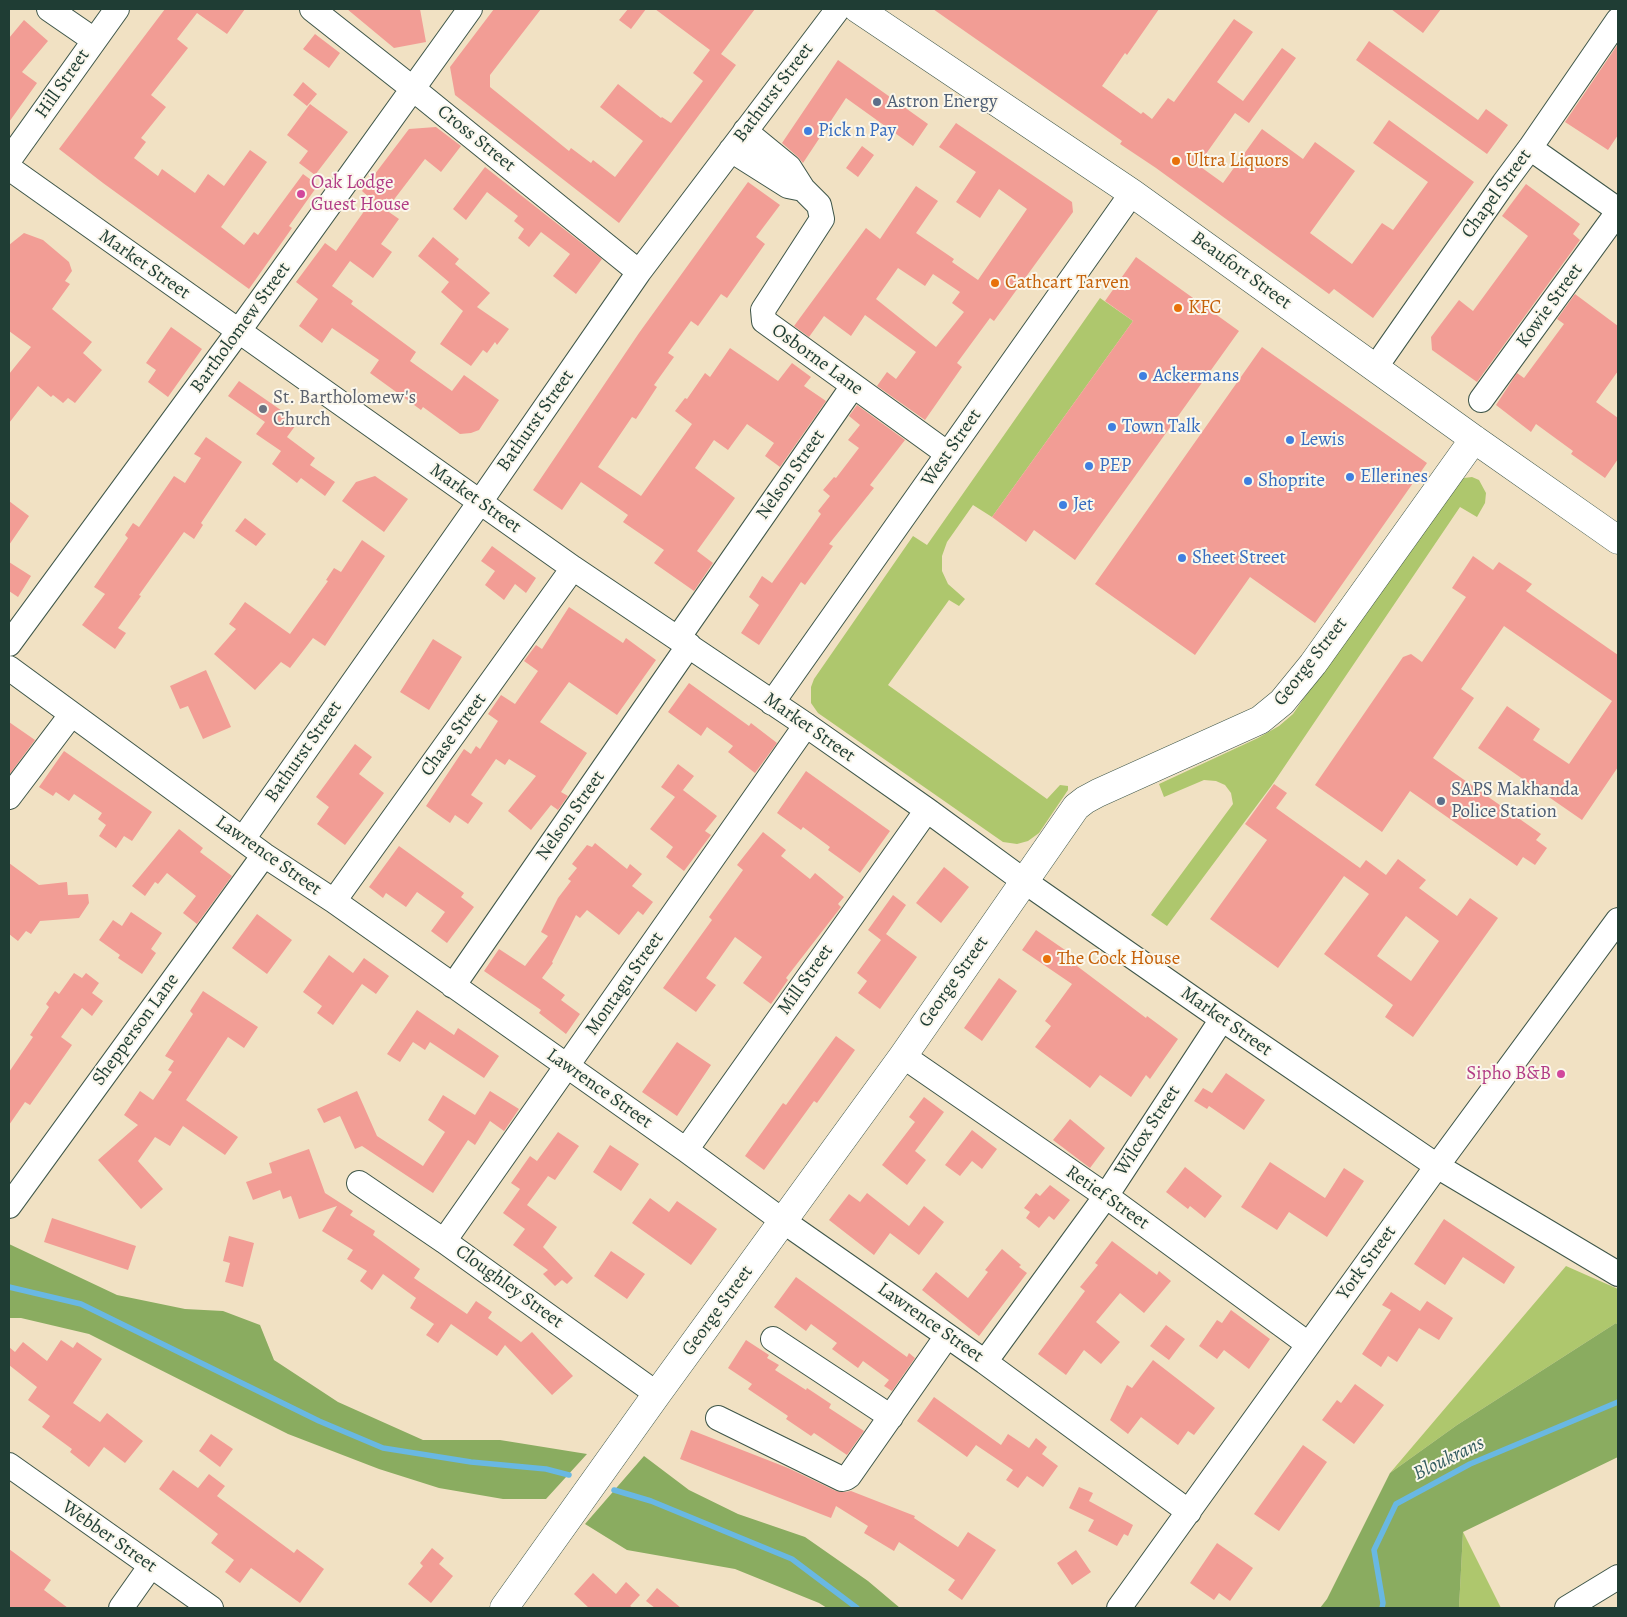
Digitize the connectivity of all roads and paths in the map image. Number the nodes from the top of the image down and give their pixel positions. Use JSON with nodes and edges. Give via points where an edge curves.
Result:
{"nodes":[{"id":1,"x":49,"y":9,"type":"edge"},
{"id":2,"x":117,"y":9,"type":"edge"},
{"id":3,"x":312,"y":9,"type":"edge"},
{"id":4,"x":470,"y":9,"type":"edge"},
{"id":5,"x":838,"y":9,"type":"edge"},
{"id":6,"x":858,"y":9,"type":"edge"},
{"id":7,"x":1618,"y":20,"type":"edge"},
{"id":8,"x":94,"y":40,"type":"junction"},
{"id":9,"x":412,"y":88,"type":"junction"},
{"id":10,"x":746,"y":131,"type":"junction"},
{"id":11,"x":1530,"y":148,"type":"junction"},
{"id":12,"x":731,"y":150,"type":"junction"},
{"id":13,"x":9,"y":160,"type":"edge"},
{"id":14,"x":9,"y":168,"type":"edge"},
{"id":15,"x":803,"y":189,"type":"junction"},
{"id":16,"x":1132,"y":193,"type":"junction"},
{"id":17,"x":1618,"y":211,"type":"edge"},
{"id":18,"x":639,"y":272,"type":"junction"},
{"id":19,"x":238,"y":332,"type":"junction"},
{"id":20,"x":1375,"y":368,"type":"junction"},
{"id":21,"x":853,"y":386,"type":"junction"},
{"id":22,"x":1481,"y":400,"type":"dead end"},
{"id":23,"x":1474,"y":439,"type":"junction"},
{"id":24,"x":948,"y":454,"type":"junction"},
{"id":25,"x":480,"y":502,"type":"junction"},
{"id":26,"x":1618,"y":540,"type":"edge"},
{"id":27,"x":574,"y":568,"type":"junction"},
{"id":28,"x":684,"y":642,"type":"junction"},
{"id":29,"x":9,"y":644,"type":"edge"},
{"id":30,"x":9,"y":668,"type":"edge"},
{"id":31,"x":772,"y":703,"type":"junction"},
{"id":32,"x":71,"y":715,"type":"junction"},
{"id":33,"x":806,"y":725,"type":"junction"},
{"id":34,"x":9,"y":797,"type":"edge"},
{"id":35,"x":927,"y":810,"type":"junction"},
{"id":36,"x":243,"y":839,"type":"junction"},
{"id":37,"x":264,"y":855,"type":"junction"},
{"id":38,"x":1024,"y":881,"type":"junction"},
{"id":39,"x":334,"y":901,"type":"junction"},
{"id":40,"x":1618,"y":920,"type":"edge"},
{"id":41,"x":453,"y":986,"type":"junction"},
{"id":42,"x":1222,"y":1019,"type":"junction"},
{"id":43,"x":903,"y":1056,"type":"junction"},
{"id":44,"x":568,"y":1066,"type":"junction"},
{"id":45,"x":686,"y":1150,"type":"junction"},
{"id":46,"x":1437,"y":1166,"type":"junction"},
{"id":47,"x":359,"y":1183,"type":"dead end"},
{"id":48,"x":1106,"y":1196,"type":"junction"},
{"id":49,"x":9,"y":1206,"type":"edge"},
{"id":50,"x":783,"y":1221,"type":"junction"},
{"id":51,"x":444,"y":1241,"type":"junction"},
{"id":52,"x":1615,"y":1267,"type":"edge"},
{"id":53,"x":947,"y":1336,"type":"junction"},
{"id":54,"x":773,"y":1339,"type":"dead end"},
{"id":55,"x":1308,"y":1344,"type":"junction"},
{"id":56,"x":985,"y":1362,"type":"junction"},
{"id":57,"x":657,"y":1394,"type":"junction"},
{"id":58,"x":891,"y":1417,"type":"junction"},
{"id":59,"x":718,"y":1418,"type":"dead end"},
{"id":60,"x":9,"y":1465,"type":"edge"},
{"id":61,"x":1188,"y":1512,"type":"junction"},
{"id":62,"x":150,"y":1567,"type":"junction"},
{"id":63,"x":1618,"y":1577,"type":"edge"},
{"id":64,"x":121,"y":1608,"type":"edge"},
{"id":65,"x":211,"y":1608,"type":"edge"},
{"id":66,"x":504,"y":1608,"type":"edge"},
{"id":67,"x":1118,"y":1608,"type":"edge"},
{"id":68,"x":1567,"y":1608,"type":"edge"}],
"edges":[{"from":1,"to":8,"type":"street"},
{"from":2,"to":8,"type":"street","name":"Hill Street"},
{"from":3,"to":9,"type":"street","name":"Cross Street"},
{"from":4,"to":9,"type":"street","name":"Bartholomew Street"},
{"from":5,"to":10,"type":"street","name":"Bathurst Street"},
{"from":6,"to":16,"type":"main road","name":"Beaufort Street"},
{"from":7,"to":11,"type":"street","name":"Chapel Street"},
{"from":8,"to":13,"type":"street","name":"Hill Street"},
{"from":9,"to":18,"type":"street","name":"Cross Street"},
{"from":9,"to":19,"type":"street","name":"Bartholomew Street"},
{"from":10,"to":12,"type":"street","name":"Bathurst Street"},
{"from":10,"to":15,"type":"street","name":"Osborne Lane","via":[[789,167]]},
{"from":11,"to":17,"type":"street"},
{"from":11,"to":20,"type":"street","name":"Chapel Street"},
{"from":12,"to":15,"type":"street","name":"Osborne Lane","via":[[788,186]]},
{"from":12,"to":18,"type":"street","name":"Bathurst Street"},
{"from":14,"to":19,"type":"street","name":"Market Street"},
{"from":15,"to":21,"type":"street","name":"Osborne Lane","via":[[819,205],[822,219],[763,310],[764,321]]},
{"from":16,"to":20,"type":"main road","name":"Beaufort Street"},
{"from":16,"to":24,"type":"street","name":"West Street"},
{"from":17,"to":22,"type":"street","name":"Kowie Street"},
{"from":18,"to":25,"type":"street","name":"Bathurst Street"},
{"from":19,"to":25,"type":"street","name":"Market Street"},
{"from":19,"to":29,"type":"street","name":"Bartholomew Street"},
{"from":20,"to":23,"type":"main road","name":"Beaufort Street"},
{"from":21,"to":24,"type":"street","name":"Osborne Lane"},
{"from":21,"to":28,"type":"street","name":"Nelson Street"},
{"from":23,"to":26,"type":"main road","name":"Beaufort Street"},
{"from":23,"to":38,"type":"main road","name":"George Street","via":[[1313,664],[1282,702],[1260,720],[1084,800]]},
{"from":24,"to":31,"type":"street","name":"West Street"},
{"from":25,"to":27,"type":"street","name":"Market Street"},
{"from":25,"to":36,"type":"street","name":"Bathurst Street"},
{"from":27,"to":28,"type":"street","name":"Market Street"},
{"from":27,"to":39,"type":"street","name":"Chase Street"},
{"from":28,"to":31,"type":"street","name":"Market Street"},
{"from":28,"to":41,"type":"street","name":"Nelson Street"},
{"from":30,"to":32,"type":"street","name":"Lawrence Street"},
{"from":31,"to":33,"type":"street","name":"Market Street"},
{"from":32,"to":34,"type":"street"},
{"from":32,"to":36,"type":"street","name":"Lawrence Street"},
{"from":33,"to":35,"type":"street","name":"Market Street"},
{"from":33,"to":44,"type":"street","name":"Montagu Street"},
{"from":35,"to":38,"type":"street","name":"Market Street"},
{"from":35,"to":45,"type":"street","name":"Mill Street"},
{"from":36,"to":37,"type":"street","name":"Lawrence Street"},
{"from":37,"to":39,"type":"street","name":"Lawrence Street"},
{"from":37,"to":49,"type":"street","name":"Shepperson Lane"},
{"from":38,"to":42,"type":"street","name":"Market Street"},
{"from":38,"to":43,"type":"main road","name":"George Street"},
{"from":39,"to":41,"type":"street","name":"Lawrence Street"},
{"from":40,"to":46,"type":"street","name":"York Street"},
{"from":41,"to":44,"type":"street","name":"Lawrence Street"},
{"from":42,"to":46,"type":"street","name":"Market Street"},
{"from":42,"to":48,"type":"street","name":"Wilcox Street"},
{"from":43,"to":48,"type":"street","name":"Retief Street"},
{"from":43,"to":50,"type":"main road","name":"George Street"},
{"from":44,"to":45,"type":"street","name":"Lawrence Street"},
{"from":44,"to":51,"type":"street","name":"Montagu Street"},
{"from":45,"to":50,"type":"street","name":"Lawrence Street"},
{"from":46,"to":52,"type":"street","name":"Market Street"},
{"from":46,"to":55,"type":"street","name":"York Street"},
{"from":47,"to":51,"type":"street","name":"Cloughley Street"},
{"from":48,"to":55,"type":"street","name":"Retief Street"},
{"from":48,"to":56,"type":"street","name":"Wilcox Street"},
{"from":50,"to":53,"type":"street","name":"Lawrence Street"},
{"from":50,"to":57,"type":"main road","name":"George Street"},
{"from":51,"to":57,"type":"street","name":"Cloughley Street"},
{"from":53,"to":56,"type":"street","name":"Lawrence Street"},
{"from":53,"to":58,"type":"street"},
{"from":54,"to":58,"type":"street"},
{"from":55,"to":61,"type":"street","name":"York Street"},
{"from":56,"to":61,"type":"street","name":"Lawrence Street"},
{"from":57,"to":66,"type":"main road","name":"George Street"},
{"from":58,"to":59,"type":"street","via":[[850,1476],[842,1478]]},
{"from":60,"to":62,"type":"street","name":"Webber Street"},
{"from":61,"to":67,"type":"street","name":"York Street"},
{"from":62,"to":64,"type":"street"},
{"from":62,"to":65,"type":"street","name":"Webber Street"},
{"from":63,"to":68,"type":"street"}]}
